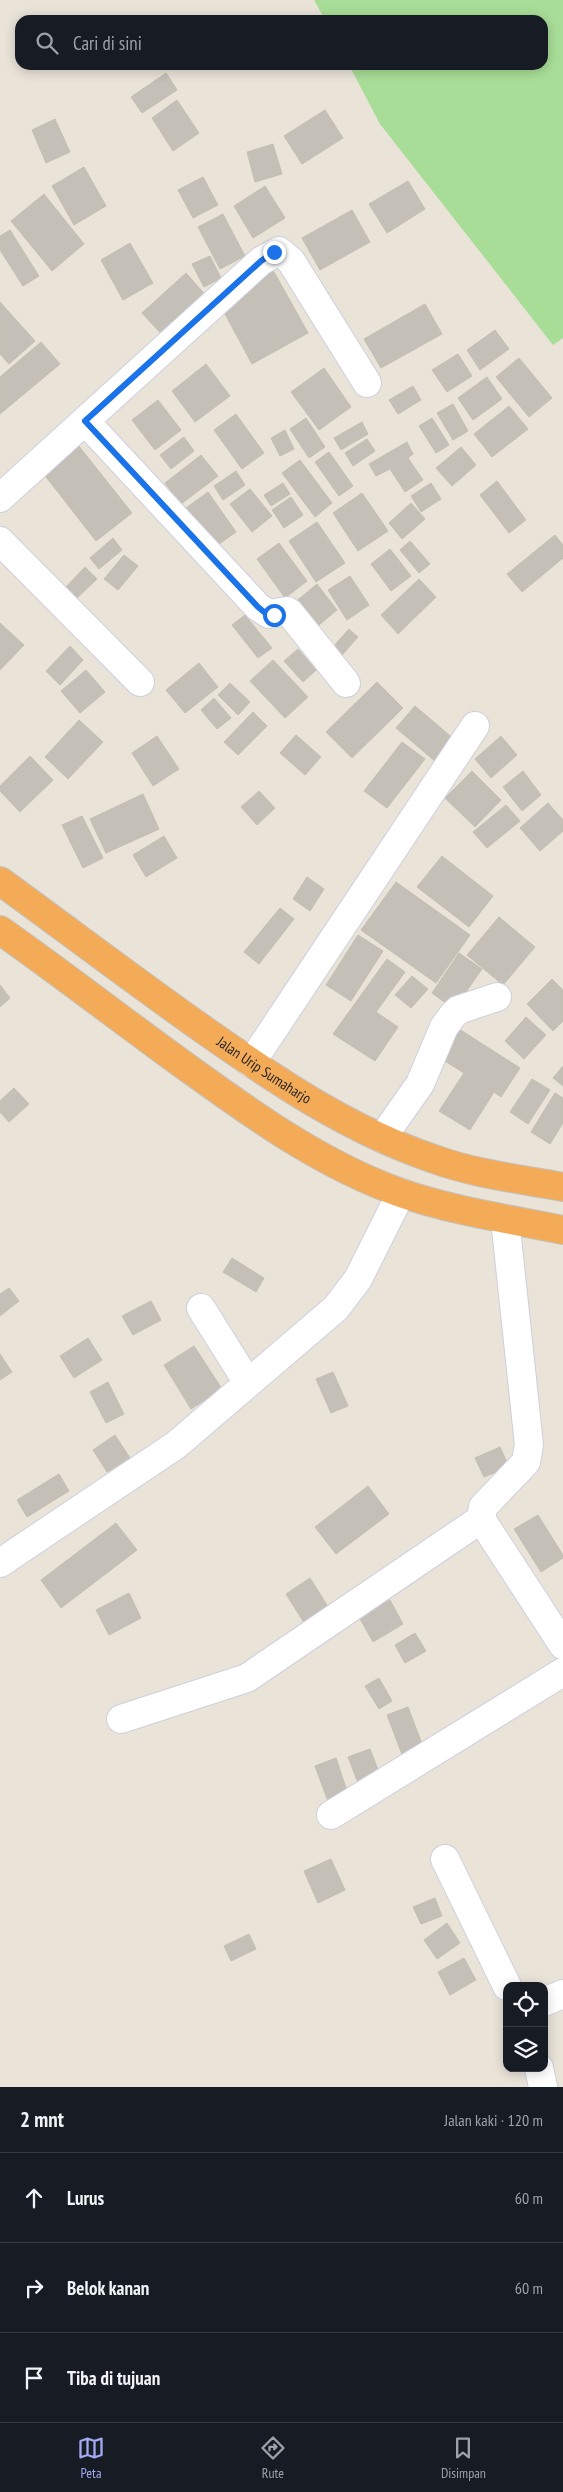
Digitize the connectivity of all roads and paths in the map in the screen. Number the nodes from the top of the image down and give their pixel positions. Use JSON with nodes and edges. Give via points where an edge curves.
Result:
{"nodes":[{"id":1,"x":367,"y":383,"type":"dead end"},
{"id":2,"x":85,"y":421,"type":"junction"},
{"id":3,"x":0,"y":498,"type":"edge"},
{"id":4,"x":0,"y":541,"type":"edge"},
{"id":5,"x":140,"y":682,"type":"dead end"},
{"id":6,"x":346,"y":683,"type":"dead end"},
{"id":7,"x":475,"y":726,"type":"dead end"},
{"id":8,"x":0,"y":881,"type":"edge"},
{"id":9,"x":0,"y":930,"type":"edge"},
{"id":10,"x":498,"y":997,"type":"dead end"},
{"id":11,"x":251,"y":1063,"type":"junction"},
{"id":12,"x":382,"y":1138,"type":"junction"},
{"id":13,"x":563,"y":1187,"type":"edge"},
{"id":14,"x":401,"y":1193,"type":"junction"},
{"id":15,"x":505,"y":1219,"type":"junction"},
{"id":16,"x":563,"y":1230,"type":"edge"},
{"id":17,"x":201,"y":1308,"type":"dead end"},
{"id":18,"x":248,"y":1383,"type":"junction"},
{"id":19,"x":481,"y":1519,"type":"junction"},
{"id":20,"x":0,"y":1563,"type":"edge"},
{"id":21,"x":563,"y":1645,"type":"edge"},
{"id":22,"x":563,"y":1672,"type":"edge"},
{"id":23,"x":121,"y":1719,"type":"dead end"},
{"id":24,"x":331,"y":1815,"type":"dead end"},
{"id":25,"x":445,"y":1859,"type":"dead end"},
{"id":26,"x":505,"y":1982,"type":"edge"},
{"id":27,"x":563,"y":1994,"type":"edge"},
{"id":28,"x":548,"y":2000,"type":"edge"},
{"id":29,"x":540,"y":2072,"type":"edge"},
{"id":30,"x":543,"y":2087,"type":"edge"}],
"edges":[{"from":1,"to":2,"type":"street","via":[[291,261],[279,251],[261,261]]},
{"from":2,"to":3,"type":"street"},
{"from":2,"to":6,"type":"street","via":[[258,607],[269,614],[290,613]]},
{"from":4,"to":5,"type":"street"},
{"from":7,"to":11,"type":"street"},
{"from":8,"to":11,"type":"highway","name":"Jalan Urip Sumaharjo"},
{"from":9,"to":14,"type":"highway","via":[[281,1132],[357,1174]]},
{"from":10,"to":12,"type":"street","via":[[458,1010],[453,1015],[444,1027],[420,1084]]},
{"from":11,"to":12,"type":"highway","name":"Jalan Urip Sumaharjo","via":[[310,1101]]},
{"from":12,"to":13,"type":"highway","name":"Jalan Urip Sumaharjo","via":[[434,1160]]},
{"from":14,"to":15,"type":"highway"},
{"from":14,"to":18,"type":"street","via":[[358,1279],[336,1308]]},
{"from":15,"to":16,"type":"highway"},
{"from":15,"to":19,"type":"street","via":[[529,1444],[526,1462],[483,1507]]},
{"from":17,"to":18,"type":"street"},
{"from":18,"to":20,"type":"street","via":[[176,1445]]},
{"from":19,"to":21,"type":"street"},
{"from":19,"to":23,"type":"street","via":[[255,1673],[217,1689]]},
{"from":22,"to":24,"type":"street"},
{"from":25,"to":26,"type":"street"},
{"from":27,"to":28,"type":"street"},
{"from":29,"to":30,"type":"street"}]}
